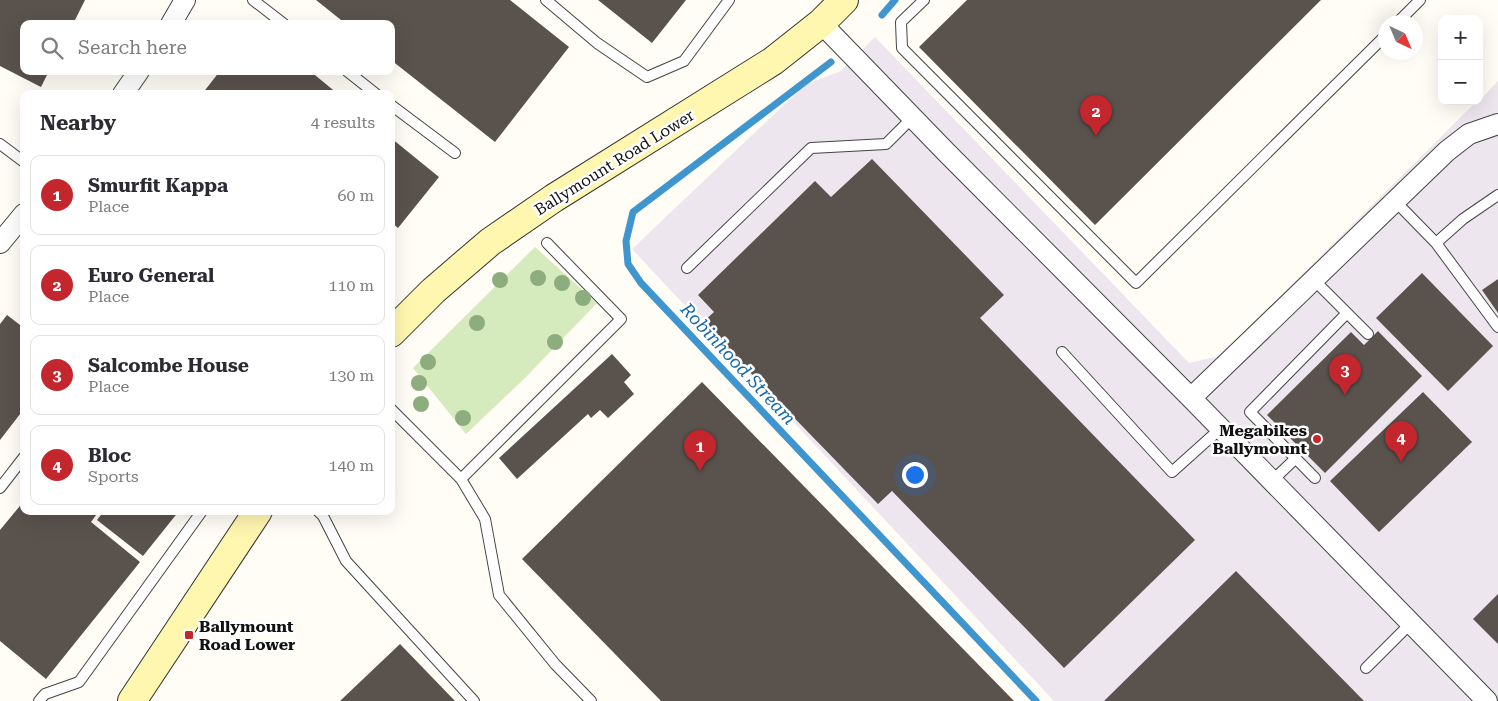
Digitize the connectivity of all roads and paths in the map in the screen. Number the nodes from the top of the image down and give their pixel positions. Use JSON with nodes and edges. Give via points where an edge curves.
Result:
{"nodes":[{"id":1,"x":186,"y":0,"type":"edge"},
{"id":2,"x":253,"y":0,"type":"edge"},
{"id":3,"x":546,"y":0,"type":"edge"},
{"id":4,"x":729,"y":0,"type":"edge"},
{"id":5,"x":844,"y":0,"type":"edge"},
{"id":6,"x":924,"y":0,"type":"edge"},
{"id":7,"x":1420,"y":0,"type":"edge"},
{"id":8,"x":1405,"y":15,"type":"edge"},
{"id":9,"x":174,"y":20,"type":"edge"},
{"id":10,"x":279,"y":20,"type":"edge"},
{"id":11,"x":821,"y":23,"type":"junction"},
{"id":12,"x":1378,"y":42,"type":"edge"},
{"id":13,"x":135,"y":75,"type":"edge"},
{"id":14,"x":352,"y":75,"type":"edge"},
{"id":15,"x":126,"y":90,"type":"edge"},
{"id":16,"x":371,"y":90,"type":"edge"},
{"id":17,"x":395,"y":108,"type":"edge"},
{"id":18,"x":913,"y":118,"type":"junction"},
{"id":19,"x":1498,"y":124,"type":"edge"},
{"id":20,"x":0,"y":144,"type":"edge"},
{"id":21,"x":455,"y":153,"type":"dead end"},
{"id":22,"x":20,"y":159,"type":"edge"},
{"id":23,"x":1498,"y":195,"type":"edge"},
{"id":24,"x":1395,"y":201,"type":"junction"},
{"id":25,"x":20,"y":219,"type":"edge"},
{"id":26,"x":0,"y":243,"type":"edge"},
{"id":27,"x":547,"y":243,"type":"dead end"},
{"id":28,"x":1436,"y":243,"type":"junction"},
{"id":29,"x":687,"y":268,"type":"dead end"},
{"id":30,"x":1314,"y":280,"type":"junction"},
{"id":31,"x":1347,"y":313,"type":"junction"},
{"id":32,"x":1498,"y":327,"type":"edge"},
{"id":33,"x":395,"y":329,"type":"edge"},
{"id":34,"x":1368,"y":334,"type":"dead end"},
{"id":35,"x":1062,"y":352,"type":"dead end"},
{"id":36,"x":1191,"y":398,"type":"junction"},
{"id":37,"x":395,"y":413,"type":"edge"},
{"id":38,"x":1221,"y":428,"type":"junction"},
{"id":39,"x":1296,"y":458,"type":"junction"},
{"id":40,"x":20,"y":462,"type":"edge"},
{"id":41,"x":1316,"y":478,"type":"dead end"},
{"id":42,"x":461,"y":479,"type":"junction"},
{"id":43,"x":1272,"y":481,"type":"junction"},
{"id":44,"x":0,"y":488,"type":"edge"},
{"id":45,"x":199,"y":515,"type":"edge"},
{"id":46,"x":255,"y":515,"type":"edge"},
{"id":47,"x":322,"y":515,"type":"edge"},
{"id":48,"x":1411,"y":623,"type":"junction"},
{"id":49,"x":1366,"y":668,"type":"dead end"},
{"id":50,"x":138,"y":698,"type":"edge"},
{"id":51,"x":39,"y":701,"type":"edge"},
{"id":52,"x":474,"y":701,"type":"edge"},
{"id":53,"x":591,"y":701,"type":"edge"},
{"id":54,"x":1487,"y":701,"type":"edge"}],
"edges":[{"from":1,"to":9,"type":"street"},
{"from":2,"to":10,"type":"lane"},
{"from":3,"to":4,"type":"lane","via":[[597,43],[647,77],[684,62]]},
{"from":5,"to":11,"type":"street","name":"Ballymount Road Lower"},
{"from":6,"to":12,"type":"lane","via":[[901,22],[902,48],[1136,283]]},
{"from":7,"to":8,"type":"lane"},
{"from":11,"to":18,"type":"street"},
{"from":11,"to":33,"type":"street","name":"Ballymount Road Lower","via":[[773,61],[554,198],[490,242]]},
{"from":13,"to":15,"type":"street"},
{"from":14,"to":16,"type":"lane"},
{"from":17,"to":21,"type":"lane"},
{"from":18,"to":29,"type":"lane","via":[[886,144],[811,148]]},
{"from":18,"to":36,"type":"street"},
{"from":19,"to":24,"type":"street","via":[[1469,134]]},
{"from":20,"to":22,"type":"lane"},
{"from":23,"to":28,"type":"lane"},
{"from":24,"to":28,"type":"lane"},
{"from":24,"to":30,"type":"street"},
{"from":25,"to":26,"type":"street"},
{"from":27,"to":42,"type":"lane","via":[[620,319]]},
{"from":28,"to":32,"type":"lane"},
{"from":30,"to":31,"type":"lane"},
{"from":30,"to":36,"type":"street"},
{"from":31,"to":34,"type":"lane"},
{"from":31,"to":39,"type":"lane","via":[[1250,412]]},
{"from":35,"to":38,"type":"lane","via":[[1172,472]]},
{"from":36,"to":38,"type":"street"},
{"from":37,"to":42,"type":"lane"},
{"from":38,"to":43,"type":"street"},
{"from":39,"to":41,"type":"lane"},
{"from":39,"to":43,"type":"lane"},
{"from":40,"to":44,"type":"lane"},
{"from":42,"to":53,"type":"lane","via":[[486,519],[499,595],[555,664]]},
{"from":43,"to":48,"type":"street"},
{"from":45,"to":51,"type":"lane","via":[[80,682],[45,694]]},
{"from":46,"to":50,"type":"street"},
{"from":47,"to":52,"type":"lane","via":[[346,561]]},
{"from":48,"to":49,"type":"lane"},
{"from":48,"to":54,"type":"street"}]}
